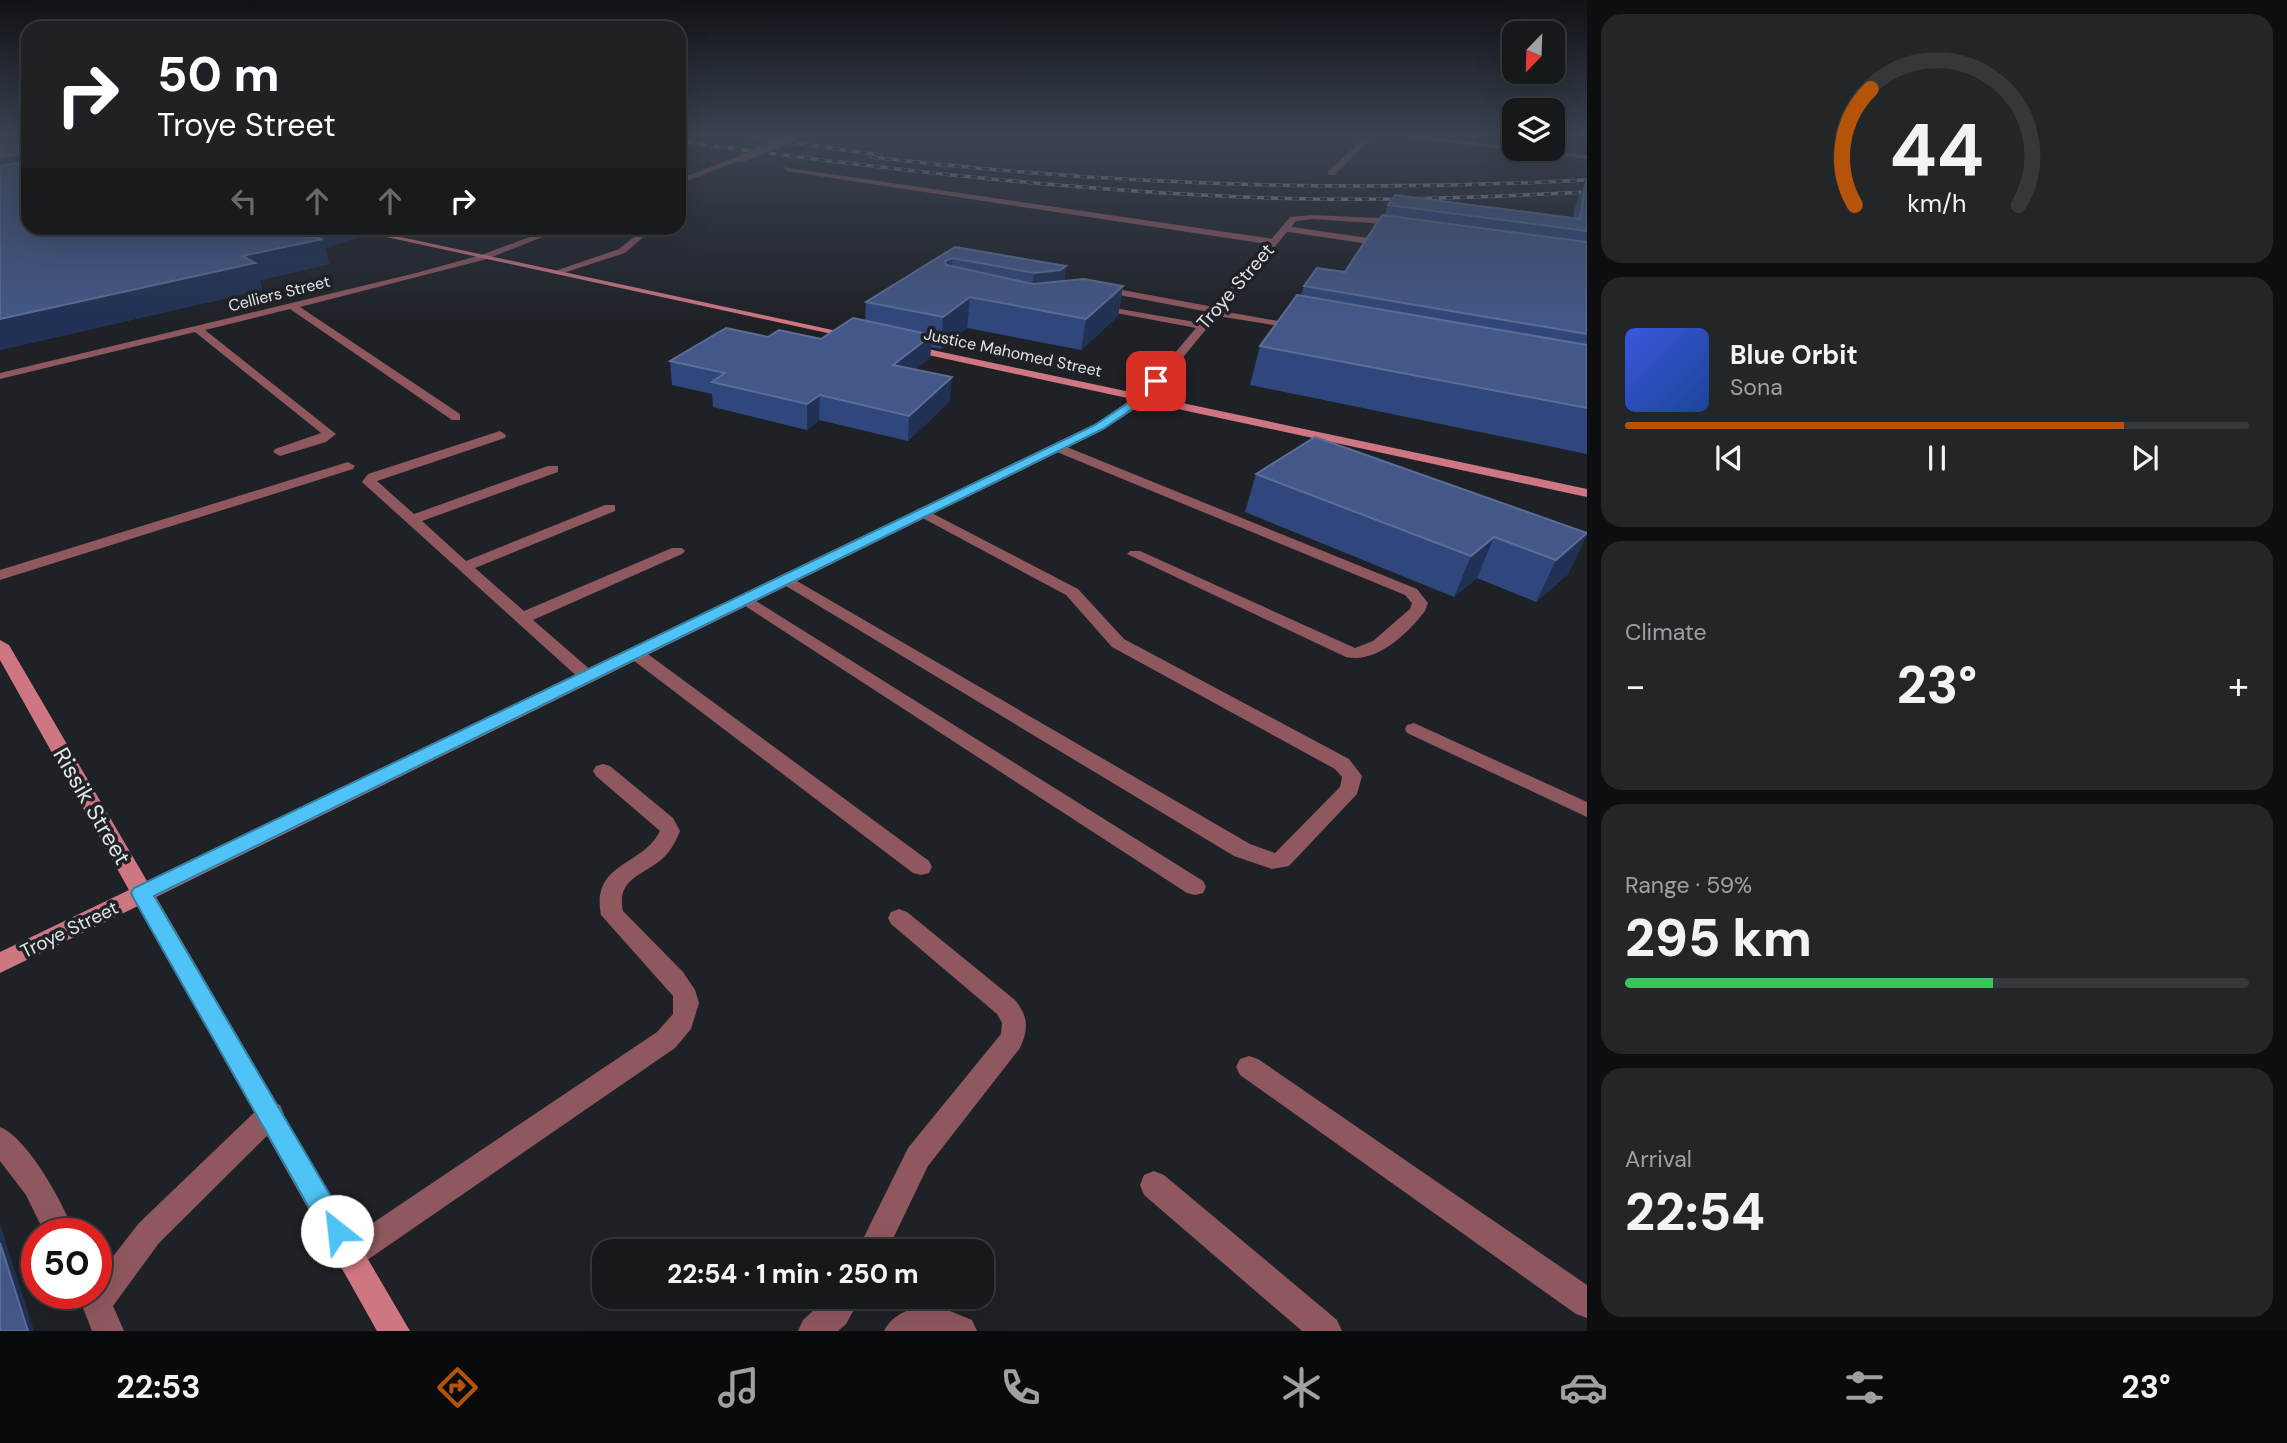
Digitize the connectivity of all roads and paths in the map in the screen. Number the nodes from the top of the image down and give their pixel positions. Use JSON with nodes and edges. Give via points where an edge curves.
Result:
{"nodes":[{"id":1,"x":987,"y":199,"type":"edge"},
{"id":2,"x":1410,"y":223,"type":"edge"},
{"id":3,"x":1284,"y":229,"type":"junction"},
{"id":4,"x":382,"y":235,"type":"edge"},
{"id":5,"x":542,"y":235,"type":"edge"},
{"id":6,"x":641,"y":235,"type":"edge"},
{"id":7,"x":1273,"y":242,"type":"junction"},
{"id":8,"x":1395,"y":244,"type":"edge"},
{"id":9,"x":484,"y":257,"type":"junction"},
{"id":10,"x":557,"y":272,"type":"junction"},
{"id":11,"x":1096,"y":288,"type":"edge"},
{"id":12,"x":1080,"y":303,"type":"edge"},
{"id":13,"x":292,"y":306,"type":"junction"},
{"id":14,"x":1213,"y":311,"type":"junction"},
{"id":15,"x":1201,"y":326,"type":"junction"},
{"id":16,"x":198,"y":329,"type":"junction"},
{"id":17,"x":1306,"y":329,"type":"edge"},
{"id":18,"x":872,"y":340,"type":"edge"},
{"id":19,"x":899,"y":346,"type":"edge"},
{"id":20,"x":0,"y":376,"type":"edge"},
{"id":21,"x":1144,"y":397,"type":"junction"},
{"id":22,"x":456,"y":417,"type":"dead end"},
{"id":23,"x":499,"y":435,"type":"dead end"},
{"id":24,"x":1057,"y":447,"type":"junction"},
{"id":25,"x":280,"y":452,"type":"dead end"},
{"id":26,"x":348,"y":466,"type":"dead end"},
{"id":27,"x":553,"y":470,"type":"dead end"},
{"id":28,"x":1587,"y":493,"type":"edge"},
{"id":29,"x":610,"y":508,"type":"dead end"},
{"id":30,"x":922,"y":512,"type":"junction"},
{"id":31,"x":411,"y":520,"type":"junction"},
{"id":32,"x":677,"y":551,"type":"dead end"},
{"id":33,"x":1135,"y":554,"type":"dead end"},
{"id":34,"x":464,"y":567,"type":"junction"},
{"id":35,"x":0,"y":575,"type":"edge"},
{"id":36,"x":784,"y":580,"type":"junction"},
{"id":37,"x":745,"y":599,"type":"junction"},
{"id":38,"x":523,"y":618,"type":"junction"},
{"id":39,"x":0,"y":645,"type":"edge"},
{"id":40,"x":635,"y":653,"type":"junction"},
{"id":41,"x":587,"y":676,"type":"junction"},
{"id":42,"x":1414,"y":729,"type":"dead end"},
{"id":43,"x":603,"y":771,"type":"dead end"},
{"id":44,"x":1587,"y":810,"type":"edge"},
{"id":45,"x":921,"y":867,"type":"dead end"},
{"id":46,"x":1195,"y":887,"type":"dead end"},
{"id":47,"x":142,"y":893,"type":"junction"},
{"id":48,"x":899,"y":918,"type":"dead end"},
{"id":49,"x":0,"y":963,"type":"edge"},
{"id":50,"x":1249,"y":1067,"type":"dead end"},
{"id":51,"x":271,"y":1114,"type":"junction"},
{"id":52,"x":0,"y":1140,"type":"edge"},
{"id":53,"x":1154,"y":1185,"type":"dead end"},
{"id":54,"x":53,"y":1218,"type":"edge"},
{"id":55,"x":878,"y":1239,"type":"edge"},
{"id":56,"x":350,"y":1255,"type":"junction"},
{"id":57,"x":112,"y":1277,"type":"edge"},
{"id":58,"x":1587,"y":1303,"type":"edge"},
{"id":59,"x":99,"y":1309,"type":"edge"},
{"id":60,"x":837,"y":1309,"type":"edge"},
{"id":61,"x":108,"y":1331,"type":"edge"},
{"id":62,"x":394,"y":1331,"type":"edge"},
{"id":63,"x":814,"y":1331,"type":"edge"},
{"id":64,"x":900,"y":1331,"type":"edge"},
{"id":65,"x":961,"y":1331,"type":"edge"},
{"id":66,"x":1326,"y":1331,"type":"edge"}],
"edges":[{"from":1,"to":7,"type":"street"},
{"from":2,"to":3,"type":"street","name":"Troye Street","via":[[1313,217],[1293,219]]},
{"from":3,"to":7,"type":"street","name":"Troye Street"},
{"from":3,"to":8,"type":"street"},
{"from":4,"to":9,"type":"main road"},
{"from":5,"to":9,"type":"street","name":"Celliers Street"},
{"from":6,"to":10,"type":"street","via":[[622,251]]},
{"from":7,"to":14,"type":"street","name":"Troye Street"},
{"from":9,"to":10,"type":"main road"},
{"from":9,"to":13,"type":"street","name":"Celliers Street"},
{"from":10,"to":18,"type":"main road"},
{"from":11,"to":14,"type":"street"},
{"from":12,"to":15,"type":"street"},
{"from":13,"to":16,"type":"street","name":"Celliers Street"},
{"from":13,"to":22,"type":"street"},
{"from":14,"to":15,"type":"street","name":"Troye Street"},
{"from":14,"to":17,"type":"street"},
{"from":15,"to":21,"type":"street","name":"Troye Street"},
{"from":16,"to":20,"type":"street","name":"Celliers Street"},
{"from":16,"to":25,"type":"street","via":[[330,434]]},
{"from":19,"to":21,"type":"main road","name":"Justice Mahomed Street"},
{"from":21,"to":24,"type":"main road","name":"Troye Street","via":[[1099,427]]},
{"from":21,"to":28,"type":"main road","name":"Justice Mahomed Street"},
{"from":23,"to":31,"type":"street","via":[[370,480]]},
{"from":24,"to":30,"type":"main road","name":"Troye Street"},
{"from":24,"to":33,"type":"street","via":[[1411,592],[1420,603],[1418,611],[1371,651],[1352,653]]},
{"from":26,"to":35,"type":"street"},
{"from":27,"to":31,"type":"street"},
{"from":29,"to":34,"type":"street"},
{"from":30,"to":36,"type":"main road","name":"Troye Street"},
{"from":30,"to":36,"type":"street","via":[[1072,592],[1087,605],[1106,635],[1118,643],[1342,764],[1352,776],[1350,789],[1281,860],[1259,858]]},
{"from":31,"to":34,"type":"street"},
{"from":32,"to":38,"type":"street"},
{"from":34,"to":38,"type":"street"},
{"from":36,"to":37,"type":"main road","name":"Troye Street"},
{"from":37,"to":40,"type":"main road","name":"Troye Street"},
{"from":37,"to":46,"type":"street"},
{"from":38,"to":41,"type":"street"},
{"from":39,"to":47,"type":"main road","name":"Rissik Street"},
{"from":40,"to":41,"type":"main road","name":"Troye Street"},
{"from":40,"to":45,"type":"street"},
{"from":41,"to":47,"type":"main road","name":"Troye Street"},
{"from":42,"to":44,"type":"street"},
{"from":43,"to":56,"type":"street","via":[[670,831],[662,846],[612,886],[608,904],[612,915],[680,988],[687,1004],[682,1020],[666,1040]]},
{"from":47,"to":49,"type":"main road","name":"Troye Street"},
{"from":47,"to":51,"type":"main road","name":"Rissik Street"},
{"from":48,"to":55,"type":"street","via":[[1006,1007],[1016,1026],[1010,1040],[918,1157]]},
{"from":50,"to":58,"type":"street"},
{"from":51,"to":56,"type":"main road","name":"Rissik Street"},
{"from":51,"to":57,"type":"street","via":[[149,1233]]},
{"from":52,"to":54,"type":"street","via":[[37,1185]]},
{"from":53,"to":66,"type":"street"},
{"from":56,"to":62,"type":"main road","name":"Rissik Street"},
{"from":59,"to":61,"type":"street"},
{"from":60,"to":63,"type":"street"},
{"from":64,"to":65,"type":"street","via":[[912,1323],[931,1320]]}]}
